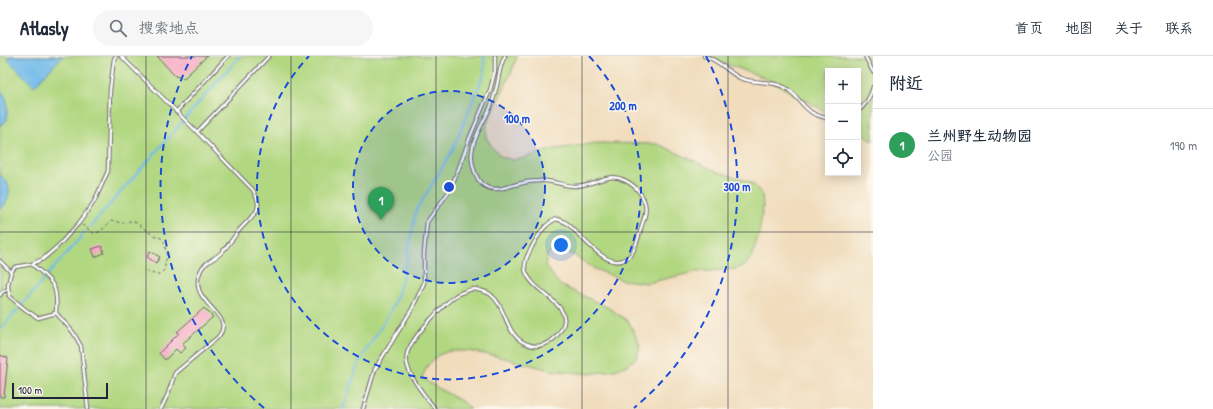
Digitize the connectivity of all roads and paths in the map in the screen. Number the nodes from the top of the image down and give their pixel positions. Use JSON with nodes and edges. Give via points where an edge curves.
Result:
{"nodes":[{"id":1,"x":116,"y":56,"type":"edge"},
{"id":2,"x":121,"y":56,"type":"edge"},
{"id":3,"x":228,"y":56,"type":"edge"},
{"id":4,"x":269,"y":56,"type":"edge"},
{"id":5,"x":495,"y":56,"type":"edge"},
{"id":6,"x":505,"y":56,"type":"edge"},
{"id":7,"x":704,"y":56,"type":"edge"},
{"id":8,"x":866,"y":56,"type":"edge"},
{"id":9,"x":873,"y":72,"type":"edge"},
{"id":10,"x":873,"y":88,"type":"edge"},
{"id":11,"x":861,"y":109,"type":"edge"},
{"id":12,"x":176,"y":112,"type":"junction"},
{"id":13,"x":825,"y":118,"type":"edge"},
{"id":14,"x":197,"y":132,"type":"junction"},
{"id":15,"x":79,"y":223,"type":"junction"},
{"id":16,"x":0,"y":261,"type":"edge"},
{"id":17,"x":32,"y":264,"type":"junction"},
{"id":18,"x":143,"y":269,"type":"dead end"},
{"id":19,"x":11,"y":272,"type":"junction"},
{"id":20,"x":8,"y":289,"type":"junction"},
{"id":21,"x":0,"y":295,"type":"edge"},
{"id":22,"x":56,"y":313,"type":"junction"},
{"id":23,"x":88,"y":409,"type":"edge"},
{"id":24,"x":161,"y":409,"type":"edge"},
{"id":25,"x":363,"y":409,"type":"edge"},
{"id":26,"x":435,"y":409,"type":"edge"}],
"edges":[{"from":1,"to":15,"type":"lane","via":[[110,90],[108,171],[94,202]]},
{"from":2,"to":12,"type":"lane"},
{"from":3,"to":12,"type":"lane"},
{"from":4,"to":14,"type":"lane"},
{"from":5,"to":25,"type":"lane","via":[[490,90],[450,190],[426,222],[424,283],[412,309],[375,369]]},
{"from":6,"to":26,"type":"lane","via":[[494,99],[472,149],[472,165],[479,182],[488,189],[495,189],[541,180],[566,186],[588,185],[615,177],[629,182],[638,190],[644,200],[646,212],[632,253],[618,261],[604,258],[568,224],[556,219],[549,222],[542,231],[526,259],[525,267],[529,279],[560,308],[565,318],[558,335],[550,342],[531,346],[522,342],[515,336],[500,306],[490,294],[474,289],[456,295],[413,341],[407,354],[412,377]]},
{"from":7,"to":13,"type":"lane","via":[[713,58],[741,78],[756,83],[774,83],[786,88],[812,113]]},
{"from":8,"to":9,"type":"lane"},
{"from":10,"to":11,"type":"lane"},
{"from":12,"to":14,"type":"lane"},
{"from":14,"to":24,"type":"lane","via":[[253,190],[258,205],[257,210],[222,253],[203,267],[198,280],[199,294],[220,316],[222,329],[217,338],[175,373]]},
{"from":15,"to":17,"type":"lane","via":[[58,246],[43,259]]},
{"from":15,"to":18,"type":"path","via":[[95,234],[111,221],[130,221],[161,238],[168,257],[165,268],[156,275]]},
{"from":16,"to":19,"type":"lane"},
{"from":17,"to":19,"type":"lane","via":[[16,267]]},
{"from":17,"to":22,"type":"lane","via":[[52,282],[57,294]]},
{"from":19,"to":20,"type":"lane"},
{"from":20,"to":21,"type":"lane"},
{"from":20,"to":22,"type":"lane","via":[[9,296],[38,318]]},
{"from":22,"to":23,"type":"lane","via":[[73,332],[81,346]]}]}
